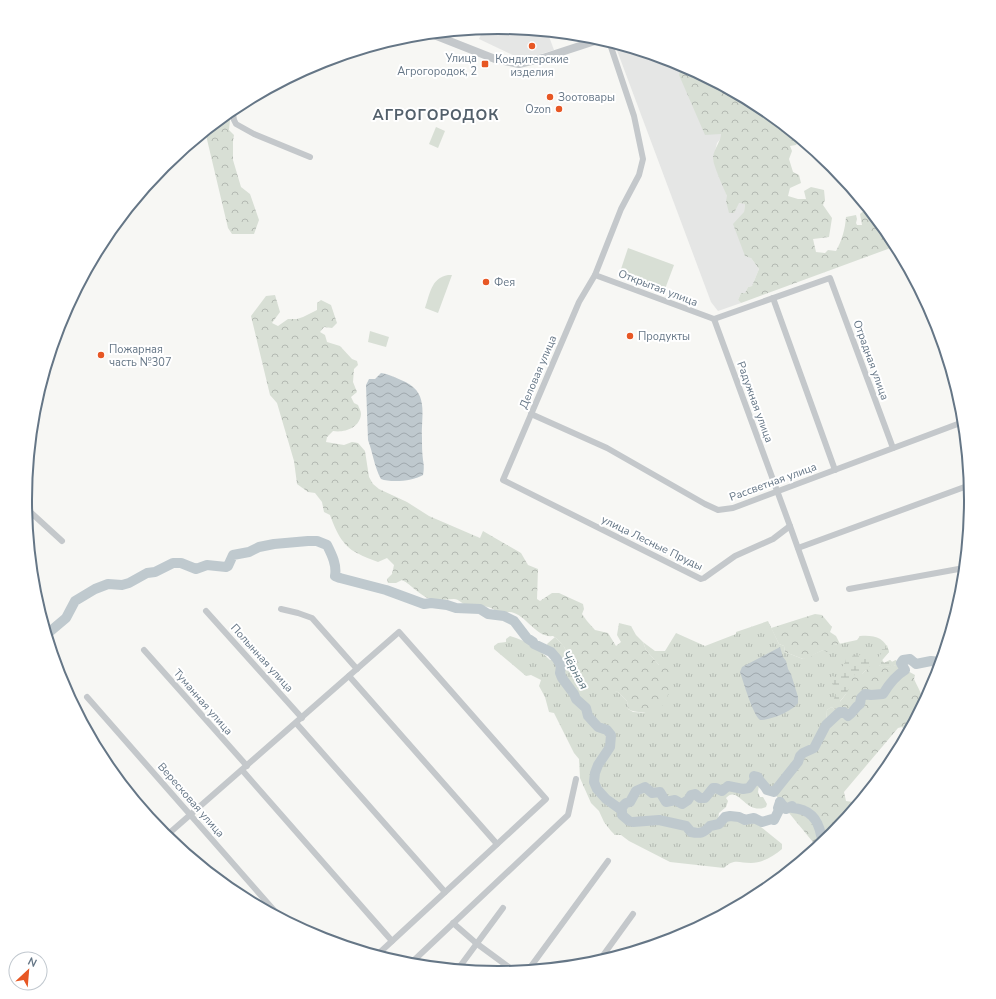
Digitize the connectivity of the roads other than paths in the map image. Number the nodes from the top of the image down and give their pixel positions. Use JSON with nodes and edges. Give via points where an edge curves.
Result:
{"nodes":[{"id":1,"x":439,"y":37,"type":"edge"},
{"id":2,"x":591,"y":42,"type":"edge"},
{"id":3,"x":611,"y":47,"type":"edge"},
{"id":4,"x":233,"y":116,"type":"edge"},
{"id":5,"x":310,"y":157,"type":"dead end"},
{"id":6,"x":595,"y":275,"type":"junction"},
{"id":7,"x":773,"y":298,"type":"junction"},
{"id":8,"x":714,"y":319,"type":"junction"},
{"id":9,"x":531,"y":414,"type":"junction"},
{"id":10,"x":958,"y":424,"type":"edge"},
{"id":11,"x":893,"y":448,"type":"junction"},
{"id":12,"x":835,"y":470,"type":"junction"},
{"id":13,"x":503,"y":480,"type":"joint"},
{"id":14,"x":964,"y":487,"type":"edge"},
{"id":15,"x":777,"y":492,"type":"junction"},
{"id":16,"x":32,"y":514,"type":"edge"},
{"id":17,"x":790,"y":526,"type":"junction"},
{"id":18,"x":62,"y":541,"type":"dead end"},
{"id":19,"x":798,"y":548,"type":"junction"},
{"id":20,"x":958,"y":569,"type":"edge"},
{"id":21,"x":849,"y":590,"type":"dead end"},
{"id":22,"x":816,"y":599,"type":"dead end"},
{"id":23,"x":281,"y":609,"type":"dead end"},
{"id":24,"x":206,"y":611,"type":"dead end"},
{"id":25,"x":144,"y":650,"type":"dead end"},
{"id":26,"x":357,"y":669,"type":"junction"},
{"id":27,"x":349,"y":676,"type":"junction"},
{"id":28,"x":87,"y":697,"type":"dead end"},
{"id":29,"x":302,"y":718,"type":"junction"},
{"id":30,"x":296,"y":723,"type":"junction"},
{"id":31,"x":244,"y":768,"type":"junction"},
{"id":32,"x":576,"y":779,"type":"dead end"},
{"id":33,"x":191,"y":815,"type":"junction"},
{"id":34,"x":171,"y":832,"type":"edge"},
{"id":35,"x":497,"y":844,"type":"junction"},
{"id":36,"x":608,"y":861,"type":"dead end"},
{"id":37,"x":445,"y":892,"type":"junction"},
{"id":38,"x":270,"y":906,"type":"edge"},
{"id":39,"x":503,"y":908,"type":"dead end"},
{"id":40,"x":633,"y":914,"type":"dead end"},
{"id":41,"x":453,"y":923,"type":"junction"},
{"id":42,"x":392,"y":941,"type":"junction"},
{"id":43,"x":476,"y":943,"type":"junction"},
{"id":44,"x":381,"y":951,"type":"edge"},
{"id":45,"x":605,"y":953,"type":"edge"},
{"id":46,"x":416,"y":958,"type":"edge"},
{"id":47,"x":461,"y":964,"type":"edge"},
{"id":48,"x":532,"y":965,"type":"edge"},
{"id":49,"x":507,"y":966,"type":"edge"}],
"edges":[{"from":1,"to":2,"type":"street","via":[[495,59],[519,64]]},
{"from":3,"to":6,"type":"street","name":"Деловая улица","via":[[634,116],[643,160],[639,175],[621,209]]},
{"from":4,"to":5,"type":"street","via":[[236,124],[254,134]]},
{"from":6,"to":8,"type":"street","name":"Открытая улица"},
{"from":6,"to":9,"type":"street","name":"Деловая улица","via":[[579,302]]},
{"from":7,"to":8,"type":"street"},
{"from":7,"to":11,"type":"street","name":"Отрадная улица","via":[[830,278]]},
{"from":7,"to":12,"type":"street"},
{"from":8,"to":15,"type":"street","name":"Радужная улица"},
{"from":9,"to":13,"type":"street","name":"Деловая улица"},
{"from":9,"to":15,"type":"street","name":"Рассветная улица","via":[[608,448],[711,508],[733,508]]},
{"from":10,"to":11,"type":"street","name":"Рассветная улица"},
{"from":11,"to":12,"type":"street","name":"Рассветная улица"},
{"from":12,"to":15,"type":"street","name":"Рассветная улица"},
{"from":13,"to":17,"type":"street","name":"улица Лесные Пруды","via":[[701,579],[735,556],[773,539]]},
{"from":14,"to":19,"type":"street"},
{"from":15,"to":17,"type":"street","name":"Радужная улица"},
{"from":16,"to":18,"type":"street"},
{"from":17,"to":19,"type":"street"},
{"from":19,"to":22,"type":"street"},
{"from":20,"to":21,"type":"street"},
{"from":23,"to":26,"type":"street","via":[[312,618]]},
{"from":24,"to":29,"type":"street","name":"Полынная улица"},
{"from":25,"to":31,"type":"street","name":"Туманная улица"},
{"from":26,"to":27,"type":"street"},
{"from":26,"to":35,"type":"street","via":[[400,632],[546,799]]},
{"from":27,"to":29,"type":"street"},
{"from":27,"to":35,"type":"street"},
{"from":28,"to":33,"type":"street","name":"Вересковая улица"},
{"from":29,"to":30,"type":"street"},
{"from":30,"to":31,"type":"street"},
{"from":30,"to":37,"type":"street"},
{"from":31,"to":33,"type":"street"},
{"from":31,"to":42,"type":"street","name":"Туманная улица"},
{"from":32,"to":41,"type":"street","via":[[568,816]]},
{"from":33,"to":34,"type":"street"},
{"from":33,"to":38,"type":"street","name":"Вересковая улица"},
{"from":35,"to":37,"type":"street"},
{"from":36,"to":48,"type":"street"},
{"from":37,"to":42,"type":"street"},
{"from":39,"to":43,"type":"street"},
{"from":40,"to":45,"type":"street"},
{"from":41,"to":43,"type":"street"},
{"from":41,"to":46,"type":"street"},
{"from":42,"to":44,"type":"street"},
{"from":43,"to":47,"type":"street"},
{"from":43,"to":49,"type":"street"}]}
